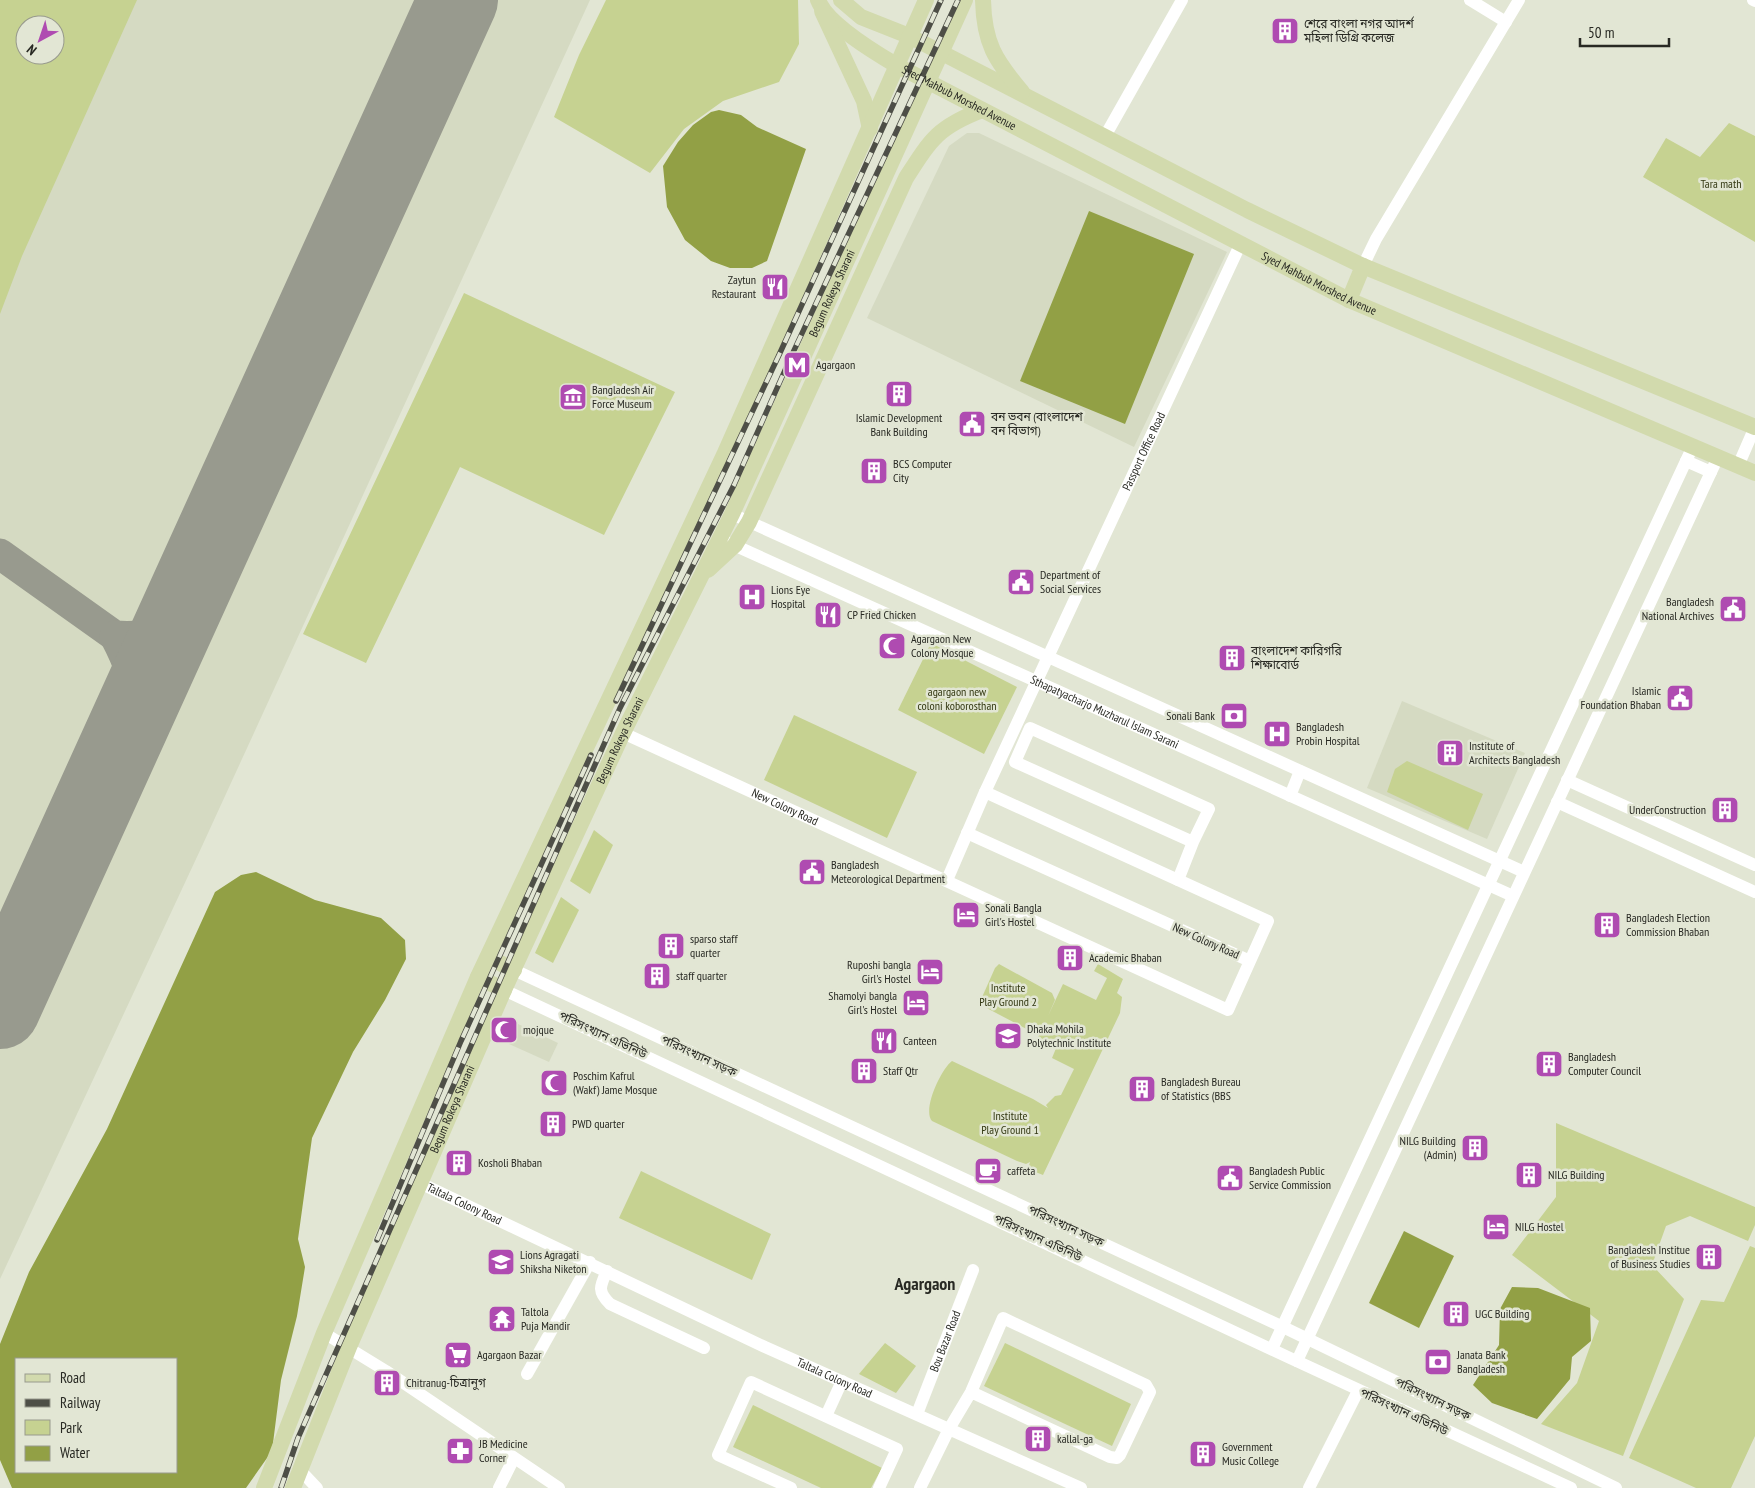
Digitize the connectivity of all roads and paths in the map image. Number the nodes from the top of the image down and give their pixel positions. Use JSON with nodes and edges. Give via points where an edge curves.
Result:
{"nodes":[{"id":1,"x":841,"y":0,"type":"edge"},
{"id":2,"x":926,"y":0,"type":"edge"},
{"id":3,"x":965,"y":0,"type":"edge"},
{"id":4,"x":983,"y":0,"type":"edge"},
{"id":5,"x":1182,"y":0,"type":"edge"},
{"id":6,"x":1470,"y":0,"type":"edge"},
{"id":7,"x":1519,"y":0,"type":"edge"},
{"id":8,"x":818,"y":1,"type":"edge"},
{"id":9,"x":1506,"y":22,"type":"junction"},
{"id":10,"x":909,"y":36,"type":"junction"},
{"id":11,"x":941,"y":52,"type":"junction"},
{"id":12,"x":896,"y":65,"type":"junction"},
{"id":13,"x":928,"y":82,"type":"junction"},
{"id":14,"x":1026,"y":97,"type":"junction"},
{"id":15,"x":982,"y":110,"type":"junction"},
{"id":16,"x":870,"y":129,"type":"junction"},
{"id":17,"x":1104,"y":138,"type":"junction"},
{"id":18,"x":1240,"y":245,"type":"junction"},
{"id":19,"x":1363,"y":266,"type":"junction"},
{"id":20,"x":1349,"y":300,"type":"junction"},
{"id":21,"x":1755,"y":427,"type":"edge"},
{"id":22,"x":1690,"y":454,"type":"junction"},
{"id":23,"x":1714,"y":465,"type":"junction"},
{"id":24,"x":1738,"y":466,"type":"junction"},
{"id":25,"x":1755,"y":473,"type":"edge"},
{"id":26,"x":732,"y":514,"type":"junction"},
{"id":27,"x":749,"y":522,"type":"junction"},
{"id":28,"x":727,"y":542,"type":"junction"},
{"id":29,"x":1048,"y":657,"type":"junction"},
{"id":30,"x":1036,"y":681,"type":"junction"},
{"id":31,"x":597,"y":720,"type":"junction"},
{"id":32,"x":623,"y":733,"type":"junction"},
{"id":33,"x":1300,"y":771,"type":"junction"},
{"id":34,"x":1567,"y":780,"type":"junction"},
{"id":35,"x":985,"y":792,"type":"junction"},
{"id":36,"x":1290,"y":796,"type":"junction"},
{"id":37,"x":1557,"y":802,"type":"junction"},
{"id":38,"x":967,"y":833,"type":"junction"},
{"id":39,"x":1193,"y":842,"type":"junction"},
{"id":40,"x":1500,"y":861,"type":"junction"},
{"id":41,"x":1755,"y":865,"type":"edge"},
{"id":42,"x":1524,"y":872,"type":"junction"},
{"id":43,"x":947,"y":880,"type":"junction"},
{"id":44,"x":1178,"y":880,"type":"junction"},
{"id":45,"x":1489,"y":885,"type":"junction"},
{"id":46,"x":1755,"y":892,"type":"edge"},
{"id":47,"x":1513,"y":896,"type":"junction"},
{"id":48,"x":488,"y":957,"type":"junction"},
{"id":49,"x":514,"y":970,"type":"junction"},
{"id":50,"x":478,"y":977,"type":"junction"},
{"id":51,"x":504,"y":990,"type":"junction"},
{"id":52,"x":420,"y":1183,"type":"junction"},
{"id":53,"x":590,"y":1262,"type":"junction"},
{"id":54,"x":973,"y":1270,"type":"dead end"},
{"id":55,"x":607,"y":1271,"type":"junction"},
{"id":56,"x":1283,"y":1327,"type":"junction"},
{"id":57,"x":324,"y":1333,"type":"junction"},
{"id":58,"x":1307,"y":1338,"type":"junction"},
{"id":59,"x":349,"y":1347,"type":"junction"},
{"id":60,"x":704,"y":1348,"type":"dead end"},
{"id":61,"x":1272,"y":1349,"type":"junction"},
{"id":62,"x":1297,"y":1361,"type":"junction"},
{"id":63,"x":527,"y":1374,"type":"dead end"},
{"id":64,"x":842,"y":1381,"type":"junction"},
{"id":65,"x":1358,"y":1391,"type":"junction"},
{"id":66,"x":971,"y":1392,"type":"junction"},
{"id":67,"x":917,"y":1414,"type":"junction"},
{"id":68,"x":826,"y":1416,"type":"junction"},
{"id":69,"x":949,"y":1429,"type":"junction"},
{"id":70,"x":514,"y":1458,"type":"junction"},
{"id":71,"x":300,"y":1470,"type":"junction"},
{"id":72,"x":264,"y":1488,"type":"edge"},
{"id":73,"x":293,"y":1488,"type":"edge"},
{"id":74,"x":317,"y":1488,"type":"edge"},
{"id":75,"x":499,"y":1488,"type":"edge"},
{"id":76,"x":559,"y":1488,"type":"edge"},
{"id":77,"x":791,"y":1488,"type":"edge"},
{"id":78,"x":879,"y":1488,"type":"edge"},
{"id":79,"x":920,"y":1488,"type":"edge"},
{"id":80,"x":1081,"y":1488,"type":"edge"},
{"id":81,"x":1309,"y":1488,"type":"edge"},
{"id":82,"x":1571,"y":1488,"type":"edge"},
{"id":83,"x":1616,"y":1488,"type":"edge"}],
"edges":[{"from":1,"to":10,"type":"main road","via":[[861,17]]},
{"from":2,"to":10,"type":"main road"},
{"from":3,"to":11,"type":"main road","name":"Begum Rokeya Sharani"},
{"from":4,"to":14,"type":"main road","via":[[987,40],[998,61]]},
{"from":5,"to":17,"type":"street"},
{"from":6,"to":9,"type":"street"},
{"from":7,"to":9,"type":"street"},
{"from":8,"to":12,"type":"main road","name":"Syed Mahbub Morshed Avenue","via":[[845,30]]},
{"from":8,"to":16,"type":"main road","via":[[864,101]]},
{"from":9,"to":19,"type":"street"},
{"from":10,"to":11,"type":"main road"},
{"from":10,"to":12,"type":"main road"},
{"from":11,"to":13,"type":"main road","name":"Begum Rokeya Sharani"},
{"from":11,"to":14,"type":"main road"},
{"from":12,"to":13,"type":"main road","name":"Syed Mahbub Morshed Avenue"},
{"from":12,"to":16,"type":"main road"},
{"from":13,"to":15,"type":"main road","name":"Syed Mahbub Morshed Avenue"},
{"from":13,"to":26,"type":"main road","name":"Begum Rokeya Sharani"},
{"from":14,"to":17,"type":"main road"},
{"from":15,"to":18,"type":"main road","name":"Syed Mahbub Morshed Avenue"},
{"from":15,"to":27,"type":"main road","via":[[959,119],[933,136],[906,178]]},
{"from":16,"to":31,"type":"main road","via":[[724,455]]},
{"from":17,"to":19,"type":"main road"},
{"from":18,"to":20,"type":"main road","name":"Syed Mahbub Morshed Avenue"},
{"from":18,"to":29,"type":"street","name":"Passport Office Road"},
{"from":19,"to":20,"type":"main road"},
{"from":19,"to":21,"type":"main road"},
{"from":20,"to":22,"type":"main road","name":"Syed Mahbub Morshed Avenue"},
{"from":21,"to":24,"type":"street"},
{"from":22,"to":23,"type":"main road","name":"Syed Mahbub Morshed Avenue"},
{"from":22,"to":40,"type":"street"},
{"from":23,"to":24,"type":"main road","name":"Syed Mahbub Morshed Avenue"},
{"from":23,"to":34,"type":"street"},
{"from":24,"to":25,"type":"main road","name":"Syed Mahbub Morshed Avenue"},
{"from":26,"to":27,"type":"street"},
{"from":26,"to":28,"type":"main road","name":"Begum Rokeya Sharani"},
{"from":27,"to":28,"type":"main road"},
{"from":27,"to":29,"type":"street"},
{"from":28,"to":30,"type":"street","name":"Sthapatyacharjo Muzharul Islam Sarani"},
{"from":28,"to":32,"type":"main road","name":"Begum Rokeya Sharani","via":[[702,574]]},
{"from":29,"to":30,"type":"street","name":"Passport Office Road"},
{"from":29,"to":33,"type":"street"},
{"from":30,"to":35,"type":"street"},
{"from":30,"to":36,"type":"street","name":"Sthapatyacharjo Muzharul Islam Sarani"},
{"from":31,"to":32,"type":"main road"},
{"from":31,"to":48,"type":"main road"},
{"from":32,"to":43,"type":"street","name":"New Colony Road"},
{"from":32,"to":49,"type":"main road","name":"Begum Rokeya Sharani"},
{"from":33,"to":36,"type":"street"},
{"from":33,"to":40,"type":"street"},
{"from":34,"to":37,"type":"street"},
{"from":34,"to":41,"type":"street"},
{"from":35,"to":38,"type":"street"},
{"from":35,"to":44,"type":"street","name":"New Colony Road"},
{"from":36,"to":45,"type":"street","name":"Sthapatyacharjo Muzharul Islam Sarani"},
{"from":37,"to":42,"type":"street"},
{"from":37,"to":46,"type":"street"},
{"from":38,"to":43,"type":"street"},
{"from":38,"to":43,"type":"street","name":"New Colony Road","via":[[1250,961],[1228,1010]]},
{"from":38,"to":44,"type":"street","name":"New Colony Road","via":[[1250,961],[1268,921]]},
{"from":39,"to":39,"type":"street","via":[[1015,762],[1030,728],[1209,809]]},
{"from":39,"to":44,"type":"street"},
{"from":40,"to":42,"type":"street"},
{"from":40,"to":45,"type":"street"},
{"from":42,"to":47,"type":"street"},
{"from":45,"to":47,"type":"street","name":"Sthapatyacharjo Muzharul Islam Sarani"},
{"from":45,"to":56,"type":"street"},
{"from":47,"to":58,"type":"street"},
{"from":48,"to":49,"type":"main road"},
{"from":48,"to":50,"type":"main road"},
{"from":49,"to":51,"type":"main road","name":"Begum Rokeya Sharani"},
{"from":49,"to":56,"type":"street","name":"পরিসংখ্যান সড়ক"},
{"from":50,"to":51,"type":"main road"},
{"from":50,"to":57,"type":"main road"},
{"from":51,"to":52,"type":"main road","name":"Begum Rokeya Sharani"},
{"from":51,"to":61,"type":"street","name":"পরিসংখ্যান এভিনিউ","via":[[827,1138]]},
{"from":52,"to":53,"type":"street","name":"Taltala Colony Road"},
{"from":52,"to":59,"type":"main road","name":"Begum Rokeya Sharani"},
{"from":53,"to":55,"type":"street","name":"Taltala Colony Road"},
{"from":53,"to":63,"type":"street"},
{"from":54,"to":67,"type":"street","name":"Bou Bazar Road"},
{"from":55,"to":60,"type":"street","via":[[599,1287],[610,1304]]},
{"from":55,"to":64,"type":"street","name":"Taltala Colony Road"},
{"from":56,"to":58,"type":"street","name":"পরিসংখ্যান সড়ক"},
{"from":56,"to":61,"type":"street"},
{"from":57,"to":59,"type":"street"},
{"from":57,"to":72,"type":"main road"},
{"from":58,"to":62,"type":"street"},
{"from":58,"to":83,"type":"street","name":"পরিসংখ্যান সড়ক"},
{"from":59,"to":70,"type":"street"},
{"from":59,"to":71,"type":"main road","name":"Begum Rokeya Sharani"},
{"from":61,"to":62,"type":"street","name":"পরিসংখ্যান এভিনিউ"},
{"from":62,"to":65,"type":"street","name":"পরিসংখ্যান এভিনিউ"},
{"from":64,"to":67,"type":"street","name":"Taltala Colony Road"},
{"from":64,"to":68,"type":"street"},
{"from":65,"to":81,"type":"street"},
{"from":65,"to":82,"type":"street","name":"পরিসংখ্যান এভিনিউ"},
{"from":66,"to":66,"type":"street","via":[[1003,1318],[1146,1385],[1150,1392],[1117,1458]]},
{"from":66,"to":69,"type":"street"},
{"from":67,"to":69,"type":"street","name":"Taltala Colony Road"},
{"from":68,"to":77,"type":"street","via":[[751,1382],[718,1455]]},
{"from":68,"to":78,"type":"street","via":[[897,1449]]},
{"from":69,"to":79,"type":"street"},
{"from":69,"to":80,"type":"street","name":"Taltala Colony Road"},
{"from":70,"to":75,"type":"street"},
{"from":70,"to":76,"type":"street"},
{"from":71,"to":73,"type":"main road","name":"Begum Rokeya Sharani"},
{"from":71,"to":74,"type":"street"}]}
